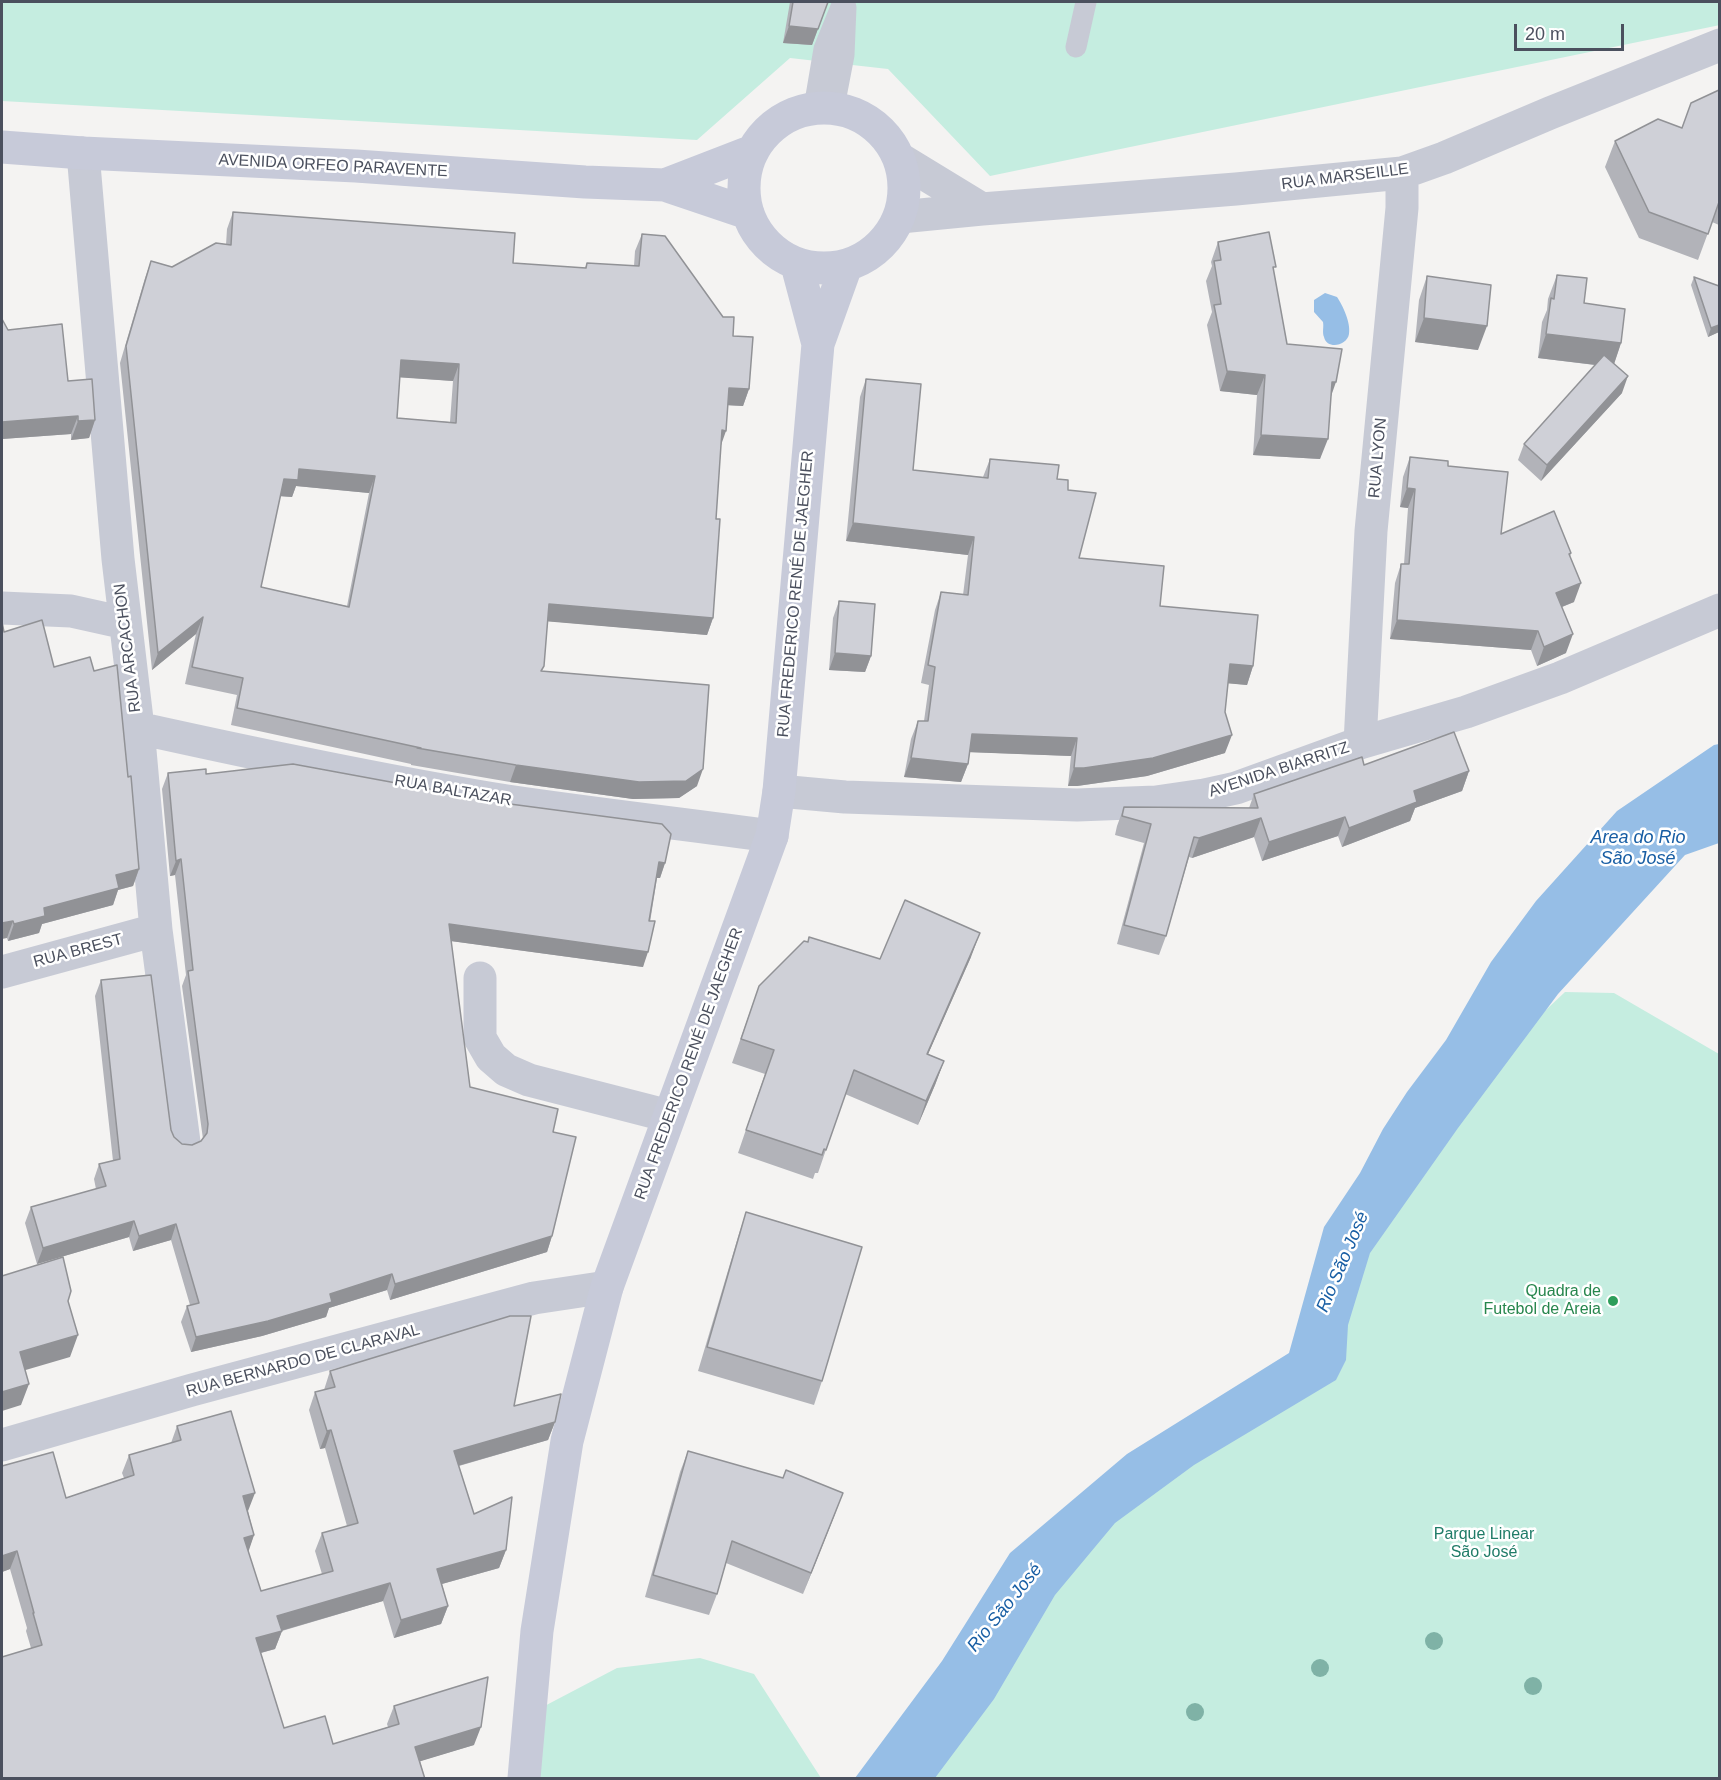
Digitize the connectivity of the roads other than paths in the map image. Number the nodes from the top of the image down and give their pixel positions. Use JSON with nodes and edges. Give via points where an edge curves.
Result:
{"nodes":[{"id":1,"x":845,"y":2,"type":"edge"},
{"id":2,"x":1086,"y":2,"type":"edge"},
{"id":3,"x":1719,"y":45,"type":"edge"},
{"id":4,"x":1076,"y":47,"type":"dead end"},
{"id":5,"x":824,"y":108,"type":"junction"},
{"id":6,"x":2,"y":147,"type":"edge"},
{"id":7,"x":753,"y":151,"type":"junction"},
{"id":8,"x":83,"y":153,"type":"junction"},
{"id":9,"x":900,"y":159,"type":"junction"},
{"id":10,"x":1402,"y":173,"type":"junction"},
{"id":11,"x":665,"y":185,"type":"junction"},
{"id":12,"x":982,"y":209,"type":"junction"},
{"id":13,"x":748,"y":213,"type":"junction"},
{"id":14,"x":900,"y":217,"type":"junction"},
{"id":15,"x":797,"y":265,"type":"junction"},
{"id":16,"x":846,"y":266,"type":"junction"},
{"id":17,"x":818,"y":344,"type":"junction"},
{"id":18,"x":2,"y":608,"type":"edge"},
{"id":19,"x":1719,"y":610,"type":"edge"},
{"id":20,"x":125,"y":623,"type":"junction"},
{"id":21,"x":138,"y":728,"type":"junction"},
{"id":22,"x":1360,"y":743,"type":"junction"},
{"id":23,"x":779,"y":791,"type":"junction"},
{"id":24,"x":772,"y":836,"type":"junction"},
{"id":25,"x":156,"y":930,"type":"junction"},
{"id":26,"x":2,"y":972,"type":"edge"},
{"id":27,"x":480,"y":978,"type":"dead end"},
{"id":28,"x":669,"y":1116,"type":"junction"},
{"id":29,"x":184,"y":1142,"type":"edge"},
{"id":30,"x":607,"y":1287,"type":"junction"},
{"id":31,"x":2,"y":1445,"type":"edge"},
{"id":32,"x":524,"y":1779,"type":"edge"}],
"edges":[{"from":1,"to":5,"type":"lane","via":[[844,55]]},
{"from":2,"to":4,"type":"lane"},
{"from":3,"to":10,"type":"street","name":"RUA MARSEILLE"},
{"from":5,"to":7,"type":"main road","via":[[795,113],[778,122]]},
{"from":5,"to":9,"type":"main road","via":[[862,116],[885,134]]},
{"from":6,"to":8,"type":"main road","name":"AVENIDA ORFEO PARAVENTE"},
{"from":7,"to":11,"type":"main road","name":"AVENIDA ORFEO PARAVENTE"},
{"from":7,"to":13,"type":"main road","via":[[742,190]]},
{"from":8,"to":11,"type":"main road","name":"AVENIDA ORFEO PARAVENTE"},
{"from":8,"to":20,"type":"street","name":"RUA ARCACHON"},
{"from":9,"to":12,"type":"street"},
{"from":9,"to":14,"type":"main road","via":[[905,189]]},
{"from":10,"to":12,"type":"street","name":"RUA MARSEILLE"},
{"from":10,"to":22,"type":"street","name":"RUA LYON","via":[[1402,208],[1371,531]]},
{"from":11,"to":13,"type":"main road","name":"AVENIDA ORFEO PARAVENTE"},
{"from":12,"to":14,"type":"street","name":"RUA MARSEILLE"},
{"from":13,"to":15,"type":"main road","via":[[759,236],[776,253]]},
{"from":14,"to":16,"type":"main road","via":[[875,250]]},
{"from":15,"to":16,"type":"main road"},
{"from":15,"to":17,"type":"main road","name":"RUA FREDERICO RENÉ DE JAEGHER"},
{"from":16,"to":17,"type":"main road","name":"RUA FREDERICO RENÉ DE JAEGHER"},
{"from":17,"to":23,"type":"main road","name":"RUA FREDERICO RENÉ DE JAEGHER"},
{"from":18,"to":20,"type":"street","via":[[71,611]]},
{"from":19,"to":22,"type":"street","name":"AVENIDA BIARRITZ","via":[[1560,678],[1466,712]]},
{"from":20,"to":21,"type":"street","name":"RUA ARCACHON"},
{"from":21,"to":24,"type":"street","name":"RUA BALTAZAR","via":[[436,789]]},
{"from":21,"to":25,"type":"street","name":"RUA ARCACHON"},
{"from":22,"to":23,"type":"street","name":"AVENIDA BIARRITZ","via":[[1236,788],[1156,802],[1077,805]]},
{"from":23,"to":24,"type":"main road","name":"RUA FREDERICO RENÉ DE JAEGHER"},
{"from":24,"to":28,"type":"main road","name":"RUA FREDERICO RENÉ DE JAEGHER"},
{"from":25,"to":26,"type":"street","name":"RUA BREST"},
{"from":25,"to":29,"type":"street","name":"RUA ARCACHON"},
{"from":27,"to":28,"type":"street","via":[[480,1038],[491,1057],[506,1070],[529,1080]]},
{"from":28,"to":30,"type":"main road","name":"RUA FREDERICO RENÉ DE JAEGHER"},
{"from":30,"to":31,"type":"street","name":"RUA BERNARDO DE CLARAVAL","via":[[534,1298]]},
{"from":30,"to":32,"type":"main road","name":"RUA FREDERICO RENÉ DE JAEGHER","via":[[567,1441],[537,1631]]}]}
